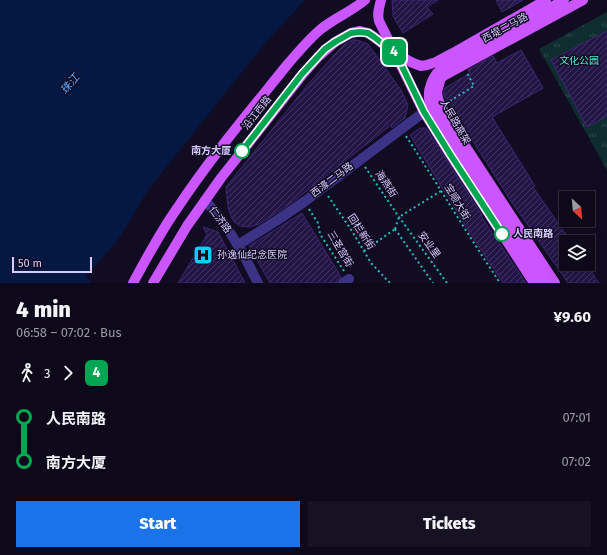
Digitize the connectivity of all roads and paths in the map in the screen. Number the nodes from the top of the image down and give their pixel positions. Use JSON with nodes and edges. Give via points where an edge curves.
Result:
{"nodes":[{"id":1,"x":365,"y":0,"type":"edge"},
{"id":2,"x":381,"y":0,"type":"edge"},
{"id":3,"x":546,"y":0,"type":"edge"},
{"id":4,"x":564,"y":0,"type":"edge"},
{"id":5,"x":583,"y":0,"type":"edge"},
{"id":6,"x":453,"y":52,"type":"junction"},
{"id":7,"x":396,"y":54,"type":"junction"},
{"id":8,"x":436,"y":62,"type":"junction"},
{"id":9,"x":449,"y":64,"type":"junction"},
{"id":10,"x":460,"y":66,"type":"junction"},
{"id":11,"x":445,"y":75,"type":"junction"},
{"id":12,"x":424,"y":112,"type":"junction"},
{"id":13,"x":401,"y":129,"type":"junction"},
{"id":14,"x":360,"y":160,"type":"junction"},
{"id":15,"x":322,"y":188,"type":"junction"},
{"id":16,"x":442,"y":190,"type":"junction"},
{"id":17,"x":205,"y":200,"type":"junction"},
{"id":18,"x":304,"y":202,"type":"junction"},
{"id":19,"x":399,"y":217,"type":"junction"},
{"id":20,"x":395,"y":229,"type":"junction"},
{"id":21,"x":238,"y":245,"type":"junction"},
{"id":22,"x":364,"y":251,"type":"junction"},
{"id":23,"x":346,"y":281,"type":"edge"},
{"id":24,"x":133,"y":283,"type":"edge"},
{"id":25,"x":153,"y":283,"type":"edge"},
{"id":26,"x":258,"y":283,"type":"edge"},
{"id":27,"x":390,"y":283,"type":"edge"},
{"id":28,"x":433,"y":283,"type":"edge"},
{"id":29,"x":447,"y":283,"type":"edge"},
{"id":30,"x":500,"y":283,"type":"edge"},
{"id":31,"x":534,"y":283,"type":"edge"},
{"id":32,"x":545,"y":283,"type":"edge"},
{"id":33,"x":555,"y":283,"type":"edge"}],
"edges":[{"from":1,"to":24,"type":"main road","name":"沿江西路","via":[[321,30],[287,65],[192,186]]},
{"from":2,"to":7,"type":"main road","via":[[378,16]]},
{"from":3,"to":6,"type":"main road","name":"西堤二马路"},
{"from":4,"to":32,"type":"main road","name":"人民路高架","via":[[443,68],[432,82],[428,97],[440,123]]},
{"from":5,"to":10,"type":"main road","name":"西堤二马路"},
{"from":6,"to":8,"type":"main road","name":"西堤二马路"},
{"from":6,"to":9,"type":"main road"},
{"from":7,"to":8,"type":"main road","name":"沿江西路","via":[[421,66]]},
{"from":7,"to":12,"type":"main road"},
{"from":7,"to":17,"type":"main road","name":"沿江西路","via":[[368,33],[351,33],[335,42],[289,90]]},
{"from":8,"to":9,"type":"main road"},
{"from":9,"to":10,"type":"main road"},
{"from":9,"to":11,"type":"main road"},
{"from":10,"to":11,"type":"main road","name":"西堤二马路"},
{"from":11,"to":33,"type":"main road","via":[[437,92],[442,108]]},
{"from":12,"to":13,"type":"street","name":"西濠二马路"},
{"from":12,"to":31,"type":"main road"},
{"from":13,"to":14,"type":"street","name":"西濠二马路"},
{"from":13,"to":16,"type":"path","name":"宝顺大街"},
{"from":14,"to":15,"type":"street","name":"西濠二马路"},
{"from":14,"to":19,"type":"path","name":"海燕街"},
{"from":15,"to":18,"type":"street","name":"西濠二马路"},
{"from":15,"to":22,"type":"path","name":"回栏新街"},
{"from":16,"to":19,"type":"path"},
{"from":16,"to":30,"type":"path","name":"宝顺大街"},
{"from":17,"to":21,"type":"street","name":"仁济路"},
{"from":17,"to":25,"type":"main road","name":"沿江西路"},
{"from":18,"to":21,"type":"street","name":"西濠二马路"},
{"from":18,"to":23,"type":"path","name":"三圣宫街","via":[[318,223],[320,234]]},
{"from":19,"to":20,"type":"path"},
{"from":19,"to":29,"type":"path","name":"安业里"},
{"from":20,"to":22,"type":"path"},
{"from":20,"to":28,"type":"path"},
{"from":21,"to":26,"type":"street","name":"仁济路"},
{"from":22,"to":27,"type":"path","name":"回栏新街","via":[[371,263]]}]}
